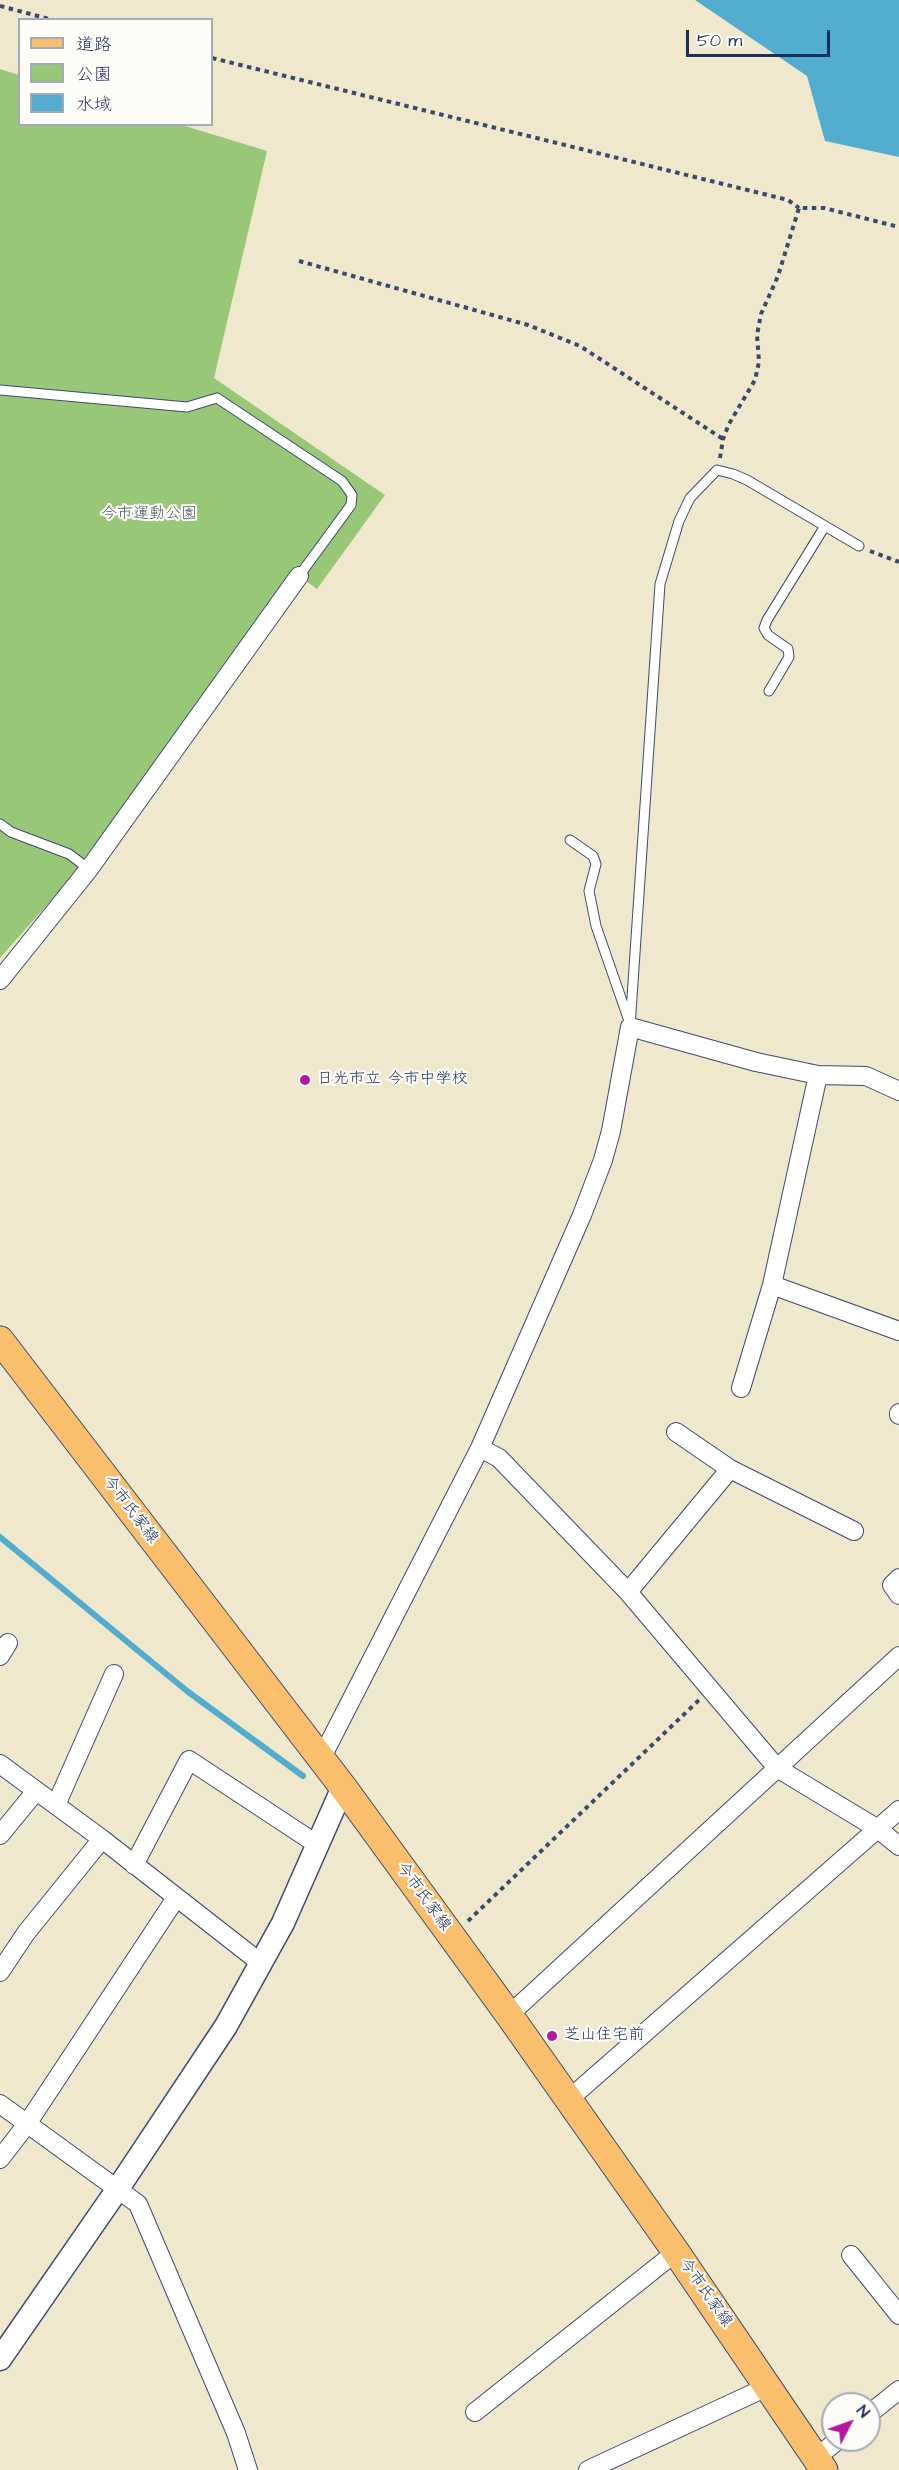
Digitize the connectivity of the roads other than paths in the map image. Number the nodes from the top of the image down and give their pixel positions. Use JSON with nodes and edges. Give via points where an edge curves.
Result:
{"nodes":[{"id":1,"x":0,"y":390,"type":"edge"},
{"id":2,"x":825,"y":526,"type":"junction"},
{"id":3,"x":859,"y":546,"type":"road end"},
{"id":4,"x":299,"y":576,"type":"joint"},
{"id":5,"x":769,"y":691,"type":"dead end"},
{"id":6,"x":0,"y":824,"type":"edge"},
{"id":7,"x":570,"y":840,"type":"dead end"},
{"id":8,"x":89,"y":869,"type":"junction"},
{"id":9,"x":0,"y":980,"type":"edge"},
{"id":10,"x":630,"y":1026,"type":"junction"},
{"id":11,"x":818,"y":1075,"type":"junction"},
{"id":12,"x":899,"y":1090,"type":"edge"},
{"id":13,"x":772,"y":1285,"type":"junction"},
{"id":14,"x":899,"y":1331,"type":"edge"},
{"id":15,"x":0,"y":1340,"type":"edge"},
{"id":16,"x":741,"y":1388,"type":"dead end"},
{"id":17,"x":676,"y":1432,"type":"dead end"},
{"id":18,"x":480,"y":1448,"type":"junction"},
{"id":19,"x":730,"y":1469,"type":"junction"},
{"id":20,"x":854,"y":1530,"type":"dead end"},
{"id":21,"x":899,"y":1578,"type":"edge"},
{"id":22,"x":628,"y":1592,"type":"junction"},
{"id":23,"x":899,"y":1595,"type":"edge"},
{"id":24,"x":899,"y":1656,"type":"edge"},
{"id":25,"x":114,"y":1674,"type":"dead end"},
{"id":26,"x":321,"y":1760,"type":"junction"},
{"id":27,"x":0,"y":1764,"type":"edge"},
{"id":28,"x":777,"y":1768,"type":"junction"},
{"id":29,"x":343,"y":1787,"type":"junction"},
{"id":30,"x":36,"y":1791,"type":"junction"},
{"id":31,"x":56,"y":1805,"type":"junction"},
{"id":32,"x":899,"y":1810,"type":"edge"},
{"id":33,"x":878,"y":1828,"type":"junction"},
{"id":34,"x":0,"y":1835,"type":"edge"},
{"id":35,"x":102,"y":1839,"type":"junction"},
{"id":36,"x":318,"y":1845,"type":"junction"},
{"id":37,"x":899,"y":1846,"type":"edge"},
{"id":38,"x":134,"y":1865,"type":"junction"},
{"id":39,"x":176,"y":1898,"type":"junction"},
{"id":40,"x":262,"y":1964,"type":"junction"},
{"id":41,"x":0,"y":1972,"type":"edge"},
{"id":42,"x":508,"y":2015,"type":"junction"},
{"id":43,"x":568,"y":2100,"type":"junction"},
{"id":44,"x":0,"y":2104,"type":"edge"},
{"id":45,"x":27,"y":2124,"type":"junction"},
{"id":46,"x":0,"y":2159,"type":"edge"},
{"id":47,"x":117,"y":2190,"type":"junction"},
{"id":48,"x":676,"y":2252,"type":"junction"},
{"id":49,"x":851,"y":2255,"type":"dead end"},
{"id":50,"x":899,"y":2315,"type":"edge"},
{"id":51,"x":0,"y":2359,"type":"edge"},
{"id":52,"x":769,"y":2386,"type":"junction"},
{"id":53,"x":899,"y":2390,"type":"edge"},
{"id":54,"x":881,"y":2404,"type":"edge"},
{"id":55,"x":476,"y":2412,"type":"dead end"},
{"id":56,"x":820,"y":2464,"type":"edge"},
{"id":57,"x":248,"y":2470,"type":"edge"},
{"id":58,"x":588,"y":2470,"type":"edge"}],
"edges":[{"from":1,"to":4,"type":"lane","via":[[187,407],[217,398],[342,481],[352,495],[351,505]]},
{"from":2,"to":3,"type":"lane"},
{"from":2,"to":5,"type":"lane","via":[[767,620],[768,635],[788,649],[789,657]]},
{"from":2,"to":10,"type":"lane","via":[[747,480],[717,470],[690,498],[679,521],[660,584]]},
{"from":4,"to":8,"type":"street"},
{"from":6,"to":8,"type":"lane","via":[[69,854]]},
{"from":7,"to":10,"type":"lane","via":[[593,856],[596,864],[589,891],[596,926]]},
{"from":8,"to":9,"type":"street"},
{"from":10,"to":11,"type":"street","via":[[756,1062]]},
{"from":10,"to":18,"type":"street","via":[[603,1160]]},
{"from":11,"to":12,"type":"street","via":[[866,1076]]},
{"from":11,"to":13,"type":"street"},
{"from":13,"to":14,"type":"street"},
{"from":13,"to":16,"type":"street"},
{"from":15,"to":26,"type":"main road","name":"今市氏家線"},
{"from":17,"to":19,"type":"street"},
{"from":18,"to":22,"type":"street","via":[[499,1458]]},
{"from":18,"to":26,"type":"street"},
{"from":19,"to":20,"type":"street"},
{"from":19,"to":22,"type":"street"},
{"from":21,"to":23,"type":"street","via":[[892,1585]]},
{"from":22,"to":28,"type":"street"},
{"from":24,"to":28,"type":"street"},
{"from":25,"to":31,"type":"street"},
{"from":26,"to":29,"type":"main road","name":"今市氏家線"},
{"from":27,"to":30,"type":"street"},
{"from":28,"to":33,"type":"street"},
{"from":28,"to":42,"type":"street"},
{"from":29,"to":36,"type":"street"},
{"from":29,"to":42,"type":"main road","name":"今市氏家線"},
{"from":30,"to":31,"type":"street"},
{"from":30,"to":34,"type":"street"},
{"from":31,"to":35,"type":"street"},
{"from":32,"to":33,"type":"street"},
{"from":33,"to":37,"type":"street"},
{"from":33,"to":43,"type":"street"},
{"from":35,"to":38,"type":"street"},
{"from":35,"to":41,"type":"street","via":[[26,1933]]},
{"from":36,"to":38,"type":"street","via":[[189,1760]]},
{"from":36,"to":40,"type":"street"},
{"from":38,"to":39,"type":"street"},
{"from":39,"to":40,"type":"street"},
{"from":39,"to":45,"type":"street"},
{"from":40,"to":47,"type":"street","via":[[226,2026]]},
{"from":42,"to":43,"type":"main road","name":"今市氏家線"},
{"from":43,"to":48,"type":"main road","name":"今市氏家線"},
{"from":44,"to":45,"type":"street"},
{"from":45,"to":46,"type":"street"},
{"from":45,"to":47,"type":"street"},
{"from":47,"to":51,"type":"street"},
{"from":47,"to":57,"type":"street","via":[[138,2204],[236,2433]]},
{"from":48,"to":52,"type":"main road","name":"今市氏家線"},
{"from":48,"to":55,"type":"street"},
{"from":49,"to":50,"type":"street"},
{"from":52,"to":56,"type":"main road","name":"今市氏家線"},
{"from":52,"to":58,"type":"street"},
{"from":53,"to":54,"type":"street"}]}
